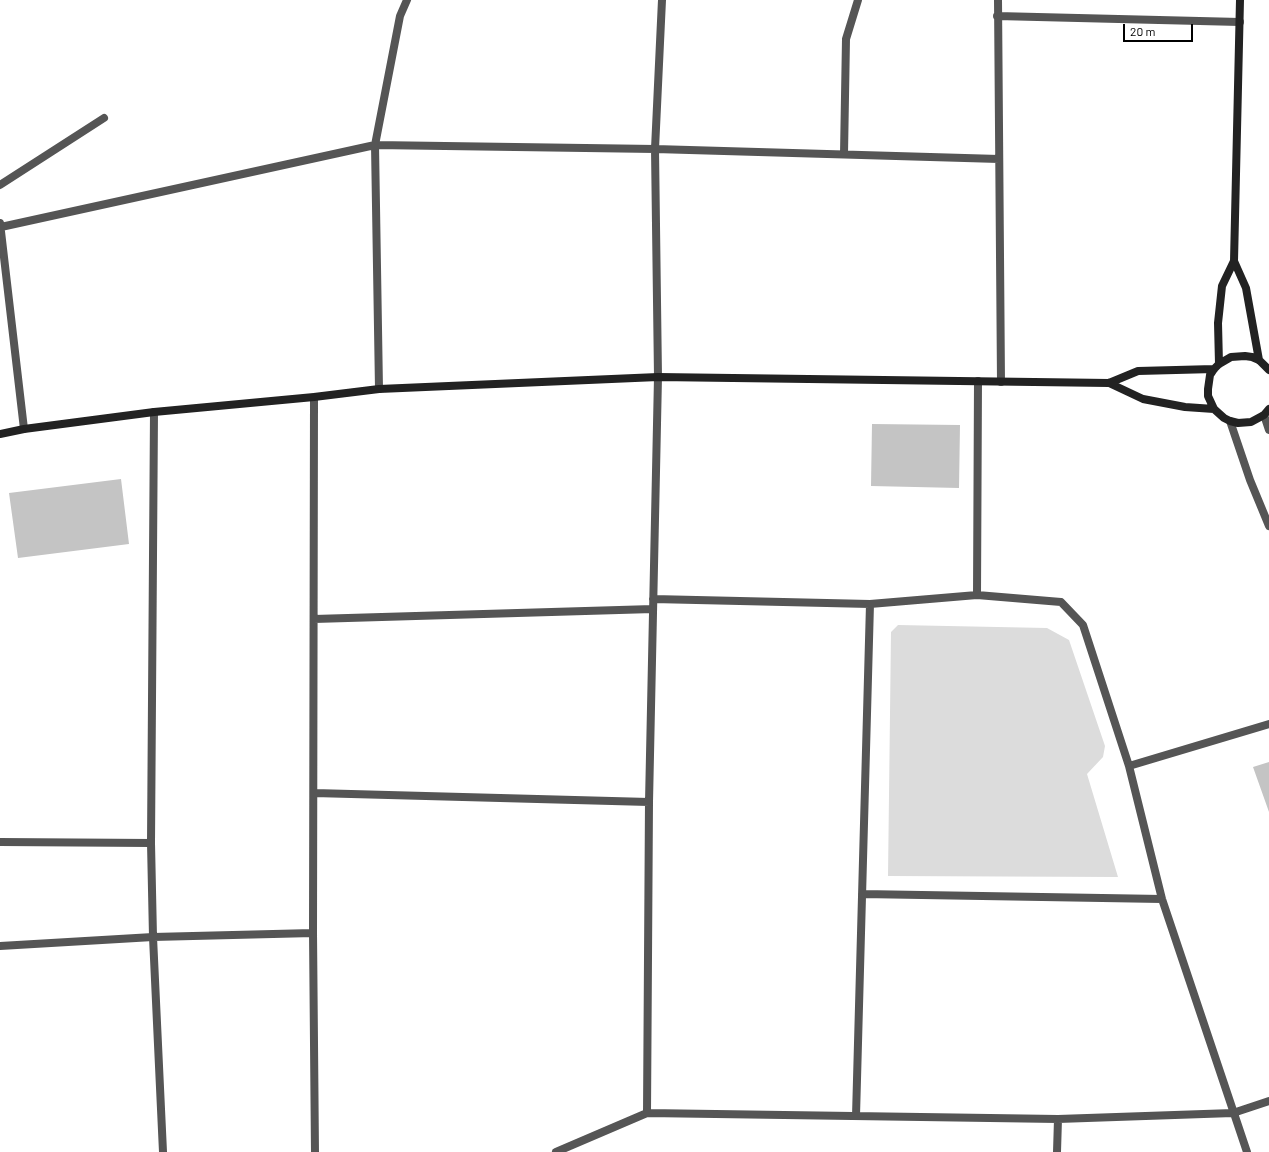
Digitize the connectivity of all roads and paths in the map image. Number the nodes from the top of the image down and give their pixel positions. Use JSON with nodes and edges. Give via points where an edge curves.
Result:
{"nodes":[{"id":1,"x":407,"y":0,"type":"edge"},
{"id":2,"x":662,"y":0,"type":"edge"},
{"id":3,"x":858,"y":0,"type":"edge"},
{"id":4,"x":998,"y":0,"type":"edge"},
{"id":5,"x":1240,"y":0,"type":"edge"},
{"id":6,"x":997,"y":16,"type":"junction"},
{"id":7,"x":1240,"y":22,"type":"junction"},
{"id":8,"x":104,"y":118,"type":"dead end"},
{"id":9,"x":375,"y":145,"type":"junction"},
{"id":10,"x":655,"y":149,"type":"junction"},
{"id":11,"x":844,"y":154,"type":"junction"},
{"id":12,"x":999,"y":159,"type":"junction"},
{"id":13,"x":0,"y":185,"type":"edge"},
{"id":14,"x":0,"y":224,"type":"edge"},
{"id":15,"x":2,"y":259,"type":"edge"},
{"id":16,"x":1234,"y":261,"type":"junction"},
{"id":17,"x":1259,"y":360,"type":"junction"},
{"id":18,"x":1216,"y":367,"type":"junction"},
{"id":19,"x":1269,"y":370,"type":"edge"},
{"id":20,"x":658,"y":377,"type":"junction"},
{"id":21,"x":978,"y":381,"type":"junction"},
{"id":22,"x":1002,"y":382,"type":"junction"},
{"id":23,"x":1109,"y":383,"type":"junction"},
{"id":24,"x":379,"y":389,"type":"junction"},
{"id":25,"x":314,"y":397,"type":"junction"},
{"id":26,"x":1214,"y":409,"type":"junction"},
{"id":27,"x":1268,"y":410,"type":"edge"},
{"id":28,"x":154,"y":412,"type":"junction"},
{"id":29,"x":1230,"y":421,"type":"junction"},
{"id":30,"x":24,"y":429,"type":"junction"},
{"id":31,"x":1269,"y":430,"type":"edge"},
{"id":32,"x":0,"y":434,"type":"edge"},
{"id":33,"x":1269,"y":526,"type":"edge"},
{"id":34,"x":977,"y":595,"type":"junction"},
{"id":35,"x":653,"y":599,"type":"junction"},
{"id":36,"x":870,"y":604,"type":"junction"},
{"id":37,"x":653,"y":609,"type":"junction"},
{"id":38,"x":314,"y":619,"type":"junction"},
{"id":39,"x":1269,"y":724,"type":"edge"},
{"id":40,"x":1129,"y":766,"type":"junction"},
{"id":41,"x":314,"y":793,"type":"junction"},
{"id":42,"x":649,"y":802,"type":"junction"},
{"id":43,"x":0,"y":842,"type":"edge"},
{"id":44,"x":152,"y":843,"type":"junction"},
{"id":45,"x":862,"y":894,"type":"junction"},
{"id":46,"x":1162,"y":899,"type":"junction"},
{"id":47,"x":313,"y":933,"type":"junction"},
{"id":48,"x":153,"y":937,"type":"junction"},
{"id":49,"x":0,"y":946,"type":"edge"},
{"id":50,"x":1269,"y":1101,"type":"edge"},
{"id":51,"x":647,"y":1113,"type":"junction"},
{"id":52,"x":1233,"y":1113,"type":"junction"},
{"id":53,"x":856,"y":1116,"type":"junction"},
{"id":54,"x":1058,"y":1119,"type":"junction"},
{"id":55,"x":163,"y":1152,"type":"edge"},
{"id":56,"x":315,"y":1152,"type":"edge"},
{"id":57,"x":556,"y":1152,"type":"edge"},
{"id":58,"x":1057,"y":1152,"type":"edge"},
{"id":59,"x":1247,"y":1152,"type":"edge"}],
"edges":[{"from":1,"to":9,"type":"street","via":[[400,16]]},
{"from":2,"to":10,"type":"street"},
{"from":3,"to":11,"type":"street","via":[[846,39]]},
{"from":4,"to":6,"type":"street"},
{"from":5,"to":7,"type":"street"},
{"from":6,"to":7,"type":"street"},
{"from":6,"to":12,"type":"street"},
{"from":7,"to":16,"type":"street"},
{"from":8,"to":13,"type":"street"},
{"from":9,"to":10,"type":"street"},
{"from":9,"to":14,"type":"street"},
{"from":9,"to":24,"type":"street"},
{"from":10,"to":11,"type":"street"},
{"from":10,"to":20,"type":"street"},
{"from":11,"to":12,"type":"street"},
{"from":12,"to":22,"type":"street"},
{"from":14,"to":15,"type":"street"},
{"from":15,"to":30,"type":"street"},
{"from":16,"to":17,"type":"street","via":[[1246,288]]},
{"from":16,"to":18,"type":"street","via":[[1222,286]]},
{"from":17,"to":18,"type":"street","via":[[1245,356],[1231,357]]},
{"from":17,"to":19,"type":"street"},
{"from":18,"to":23,"type":"street","via":[[1138,371]]},
{"from":18,"to":26,"type":"street","via":[[1210,375],[1208,389],[1208,396]]},
{"from":20,"to":21,"type":"street"},
{"from":20,"to":24,"type":"street"},
{"from":20,"to":35,"type":"street"},
{"from":21,"to":22,"type":"street"},
{"from":21,"to":34,"type":"street"},
{"from":22,"to":23,"type":"street"},
{"from":23,"to":26,"type":"street","via":[[1143,399],[1185,407]]},
{"from":24,"to":25,"type":"street"},
{"from":25,"to":28,"type":"street"},
{"from":25,"to":38,"type":"street"},
{"from":26,"to":29,"type":"street"},
{"from":27,"to":29,"type":"street","via":[[1252,422]]},
{"from":27,"to":31,"type":"street"},
{"from":28,"to":30,"type":"street"},
{"from":28,"to":44,"type":"street"},
{"from":29,"to":33,"type":"street"},
{"from":30,"to":32,"type":"street"},
{"from":34,"to":36,"type":"street"},
{"from":34,"to":40,"type":"street","via":[[1061,602],[1083,625]]},
{"from":35,"to":36,"type":"street"},
{"from":35,"to":37,"type":"street"},
{"from":36,"to":45,"type":"street"},
{"from":37,"to":38,"type":"street"},
{"from":37,"to":42,"type":"street"},
{"from":38,"to":41,"type":"street"},
{"from":39,"to":40,"type":"street"},
{"from":40,"to":46,"type":"street"},
{"from":41,"to":42,"type":"street"},
{"from":41,"to":47,"type":"street"},
{"from":42,"to":51,"type":"street"},
{"from":43,"to":44,"type":"street"},
{"from":44,"to":48,"type":"street"},
{"from":45,"to":46,"type":"street"},
{"from":45,"to":53,"type":"street"},
{"from":46,"to":52,"type":"street"},
{"from":47,"to":48,"type":"street"},
{"from":47,"to":56,"type":"street"},
{"from":48,"to":49,"type":"street"},
{"from":48,"to":55,"type":"street"},
{"from":50,"to":52,"type":"street"},
{"from":51,"to":53,"type":"street"},
{"from":51,"to":57,"type":"street"},
{"from":52,"to":54,"type":"street"},
{"from":52,"to":59,"type":"street"},
{"from":53,"to":54,"type":"street"},
{"from":54,"to":58,"type":"street"}]}
